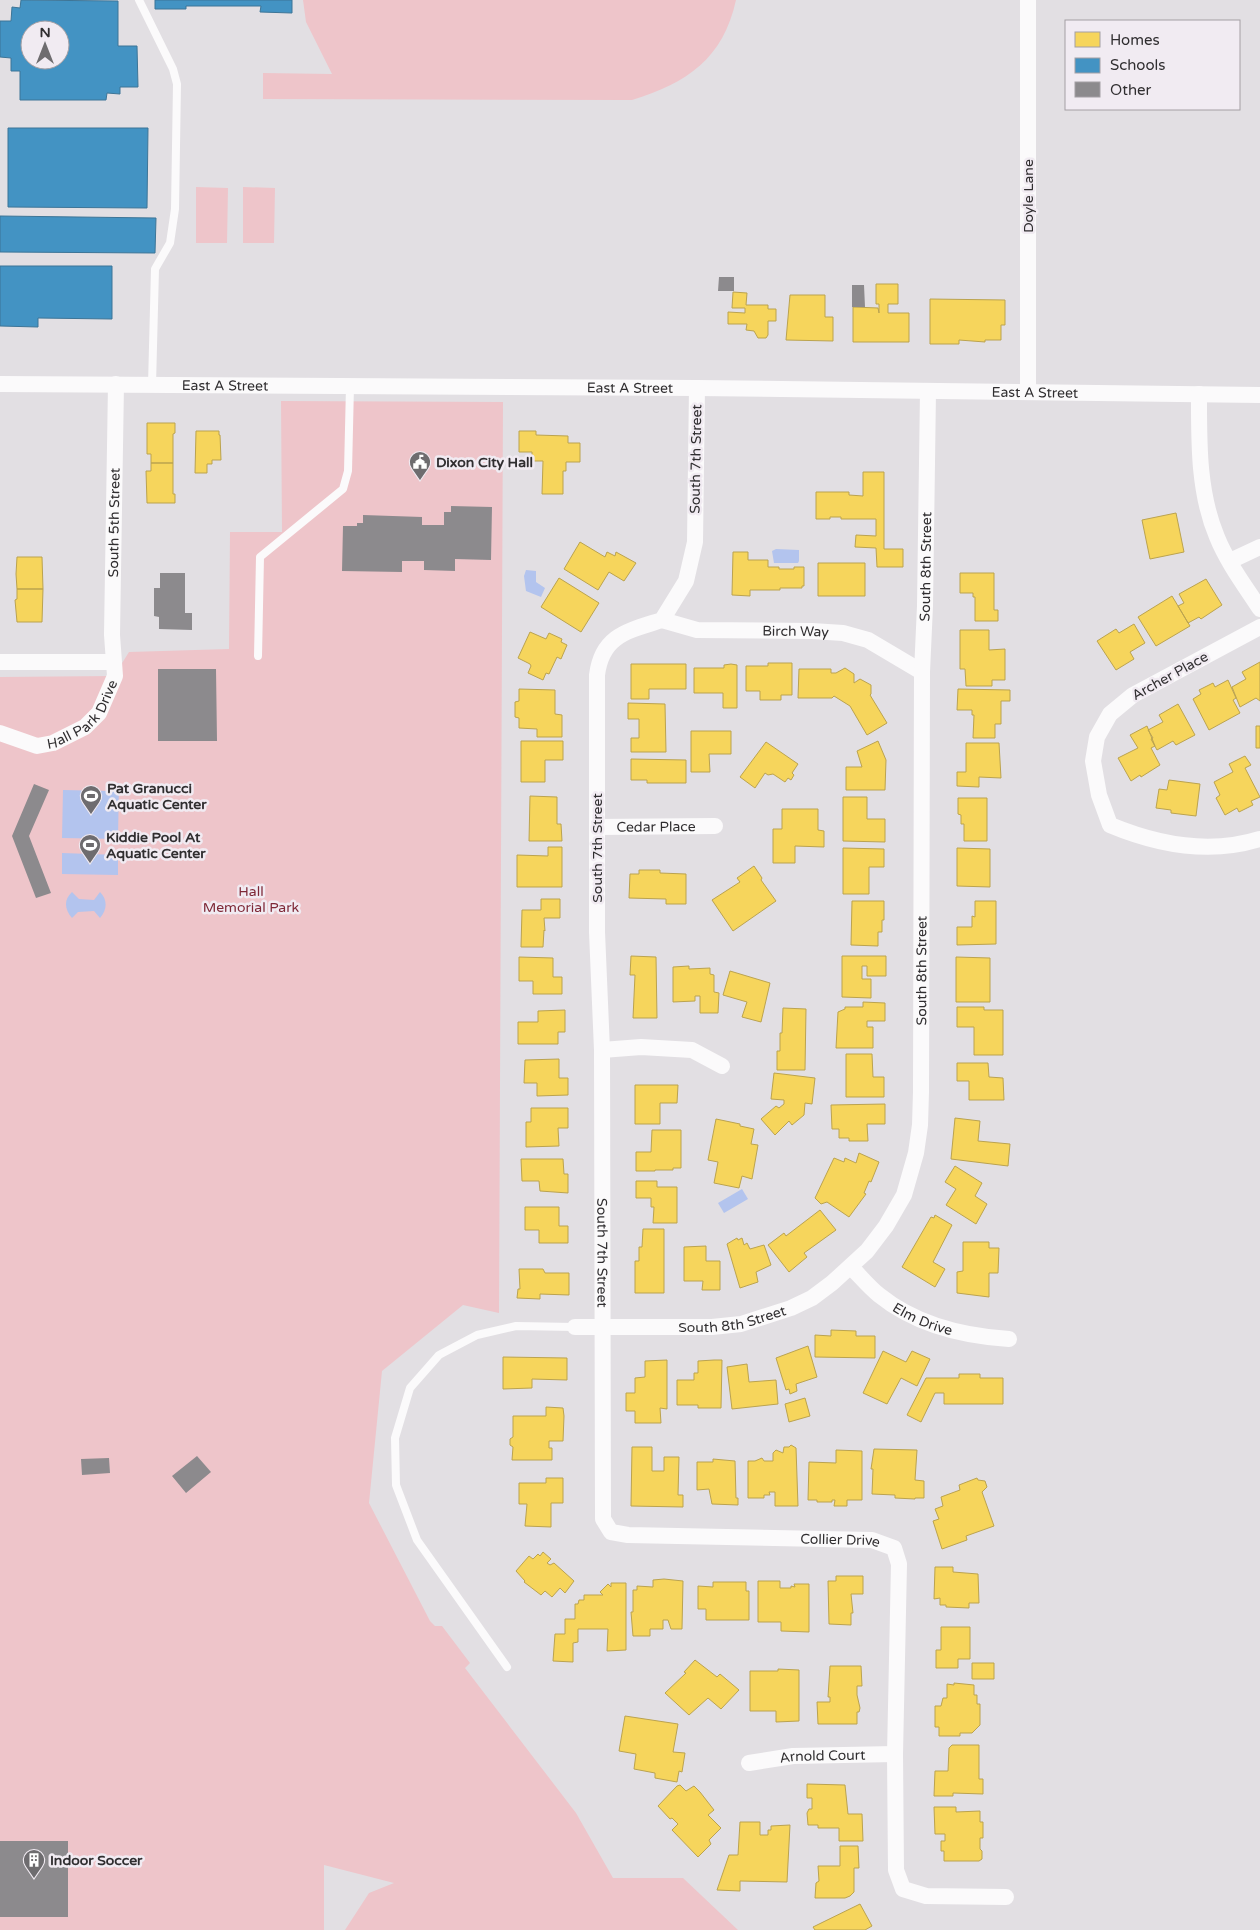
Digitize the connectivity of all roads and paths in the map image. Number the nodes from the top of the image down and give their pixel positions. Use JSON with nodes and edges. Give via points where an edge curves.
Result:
{"nodes":[{"id":1,"x":139,"y":0,"type":"edge"},
{"id":2,"x":1028,"y":0,"type":"edge"},
{"id":3,"x":0,"y":384,"type":"edge"},
{"id":4,"x":116,"y":384,"type":"junction"},
{"id":5,"x":152,"y":385,"type":"junction"},
{"id":6,"x":350,"y":386,"type":"junction"},
{"id":7,"x":697,"y":388,"type":"junction"},
{"id":8,"x":928,"y":390,"type":"junction"},
{"id":9,"x":1028,"y":391,"type":"junction"},
{"id":10,"x":1198,"y":394,"type":"junction"},
{"id":11,"x":1260,"y":395,"type":"edge"},
{"id":12,"x":1260,"y":547,"type":"edge"},
{"id":13,"x":1230,"y":562,"type":"junction"},
{"id":14,"x":1260,"y":609,"type":"edge"},
{"id":15,"x":662,"y":620,"type":"junction"},
{"id":16,"x":1260,"y":627,"type":"edge"},
{"id":17,"x":258,"y":656,"type":"dead end"},
{"id":18,"x":0,"y":662,"type":"edge"},
{"id":19,"x":113,"y":662,"type":"junction"},
{"id":20,"x":922,"y":672,"type":"junction"},
{"id":21,"x":0,"y":733,"type":"edge"},
{"id":22,"x":715,"y":826,"type":"dead end"},
{"id":23,"x":597,"y":828,"type":"junction"},
{"id":24,"x":1260,"y":839,"type":"edge"},
{"id":25,"x":602,"y":1050,"type":"junction"},
{"id":26,"x":722,"y":1066,"type":"dead end"},
{"id":27,"x":851,"y":1267,"type":"junction"},
{"id":28,"x":575,"y":1327,"type":"joint"},
{"id":29,"x":601,"y":1327,"type":"junction"},
{"id":30,"x":1009,"y":1339,"type":"dead end"},
{"id":31,"x":601,"y":1354,"type":"joint"},
{"id":32,"x":507,"y":1667,"type":"dead end"},
{"id":33,"x":895,"y":1754,"type":"junction"},
{"id":34,"x":749,"y":1763,"type":"dead end"},
{"id":35,"x":1006,"y":1897,"type":"dead end"}],
"edges":[{"from":1,"to":5,"type":"lane","via":[[173,69],[177,84],[175,209],[170,243],[155,269]]},
{"from":2,"to":9,"type":"street","name":"Doyle Lane"},
{"from":3,"to":4,"type":"street","name":"East A Street"},
{"from":4,"to":5,"type":"street","name":"East A Street"},
{"from":4,"to":19,"type":"street","name":"South 5th Street"},
{"from":5,"to":6,"type":"street","name":"East A Street"},
{"from":6,"to":7,"type":"street","name":"East A Street"},
{"from":6,"to":17,"type":"lane","via":[[348,471],[343,489],[260,557]]},
{"from":7,"to":8,"type":"street","name":"East A Street"},
{"from":7,"to":15,"type":"street","name":"South 7th Street","via":[[695,542],[686,581]]},
{"from":8,"to":9,"type":"street","name":"East A Street"},
{"from":8,"to":20,"type":"street","name":"South 8th Street"},
{"from":9,"to":10,"type":"street","name":"East A Street"},
{"from":10,"to":11,"type":"street","name":"East A Street"},
{"from":10,"to":13,"type":"street","via":[[1198,444],[1205,501],[1217,538]]},
{"from":12,"to":13,"type":"street"},
{"from":13,"to":14,"type":"street"},
{"from":15,"to":20,"type":"street","name":"Birch Way","via":[[697,630],[843,633],[868,640]]},
{"from":15,"to":23,"type":"street","name":"South 7th Street","via":[[628,631],[613,640],[598,661]]},
{"from":16,"to":24,"type":"street","name":"Archer Place","via":[[1133,695],[1110,714],[1097,736],[1093,762],[1099,795],[1110,825],[1145,839],[1196,847],[1218,848]]},
{"from":18,"to":19,"type":"street"},
{"from":19,"to":21,"type":"street","name":"Hall Park Drive","via":[[115,676],[99,713],[85,727],[53,743],[37,746]]},
{"from":20,"to":27,"type":"street","name":"South 8th Street","via":[[920,1125],[916,1154],[904,1194],[886,1226]]},
{"from":22,"to":23,"type":"street","name":"Cedar Place"},
{"from":23,"to":25,"type":"street","name":"South 7th Street"},
{"from":25,"to":26,"type":"street","via":[[692,1050]]},
{"from":25,"to":29,"type":"street","name":"South 7th Street"},
{"from":27,"to":29,"type":"street","name":"South 8th Street","via":[[812,1298],[741,1324]]},
{"from":27,"to":30,"type":"street","name":"Elm Drive","via":[[878,1295],[927,1322],[956,1332]]},
{"from":28,"to":29,"type":"street","name":"South 8th Street"},
{"from":28,"to":32,"type":"lane","via":[[516,1326],[477,1335],[439,1354],[410,1388],[395,1438],[396,1485],[417,1540]]},
{"from":29,"to":31,"type":"street","name":"South 7th Street"},
{"from":31,"to":33,"type":"street","name":"Collier Drive","via":[[603,1519],[611,1532],[872,1540],[894,1548],[899,1564]]},
{"from":33,"to":34,"type":"street","name":"Arnold Court","via":[[793,1756]]},
{"from":33,"to":35,"type":"street","name":"Collier Drive","via":[[896,1870],[903,1889],[926,1896]]}]}
